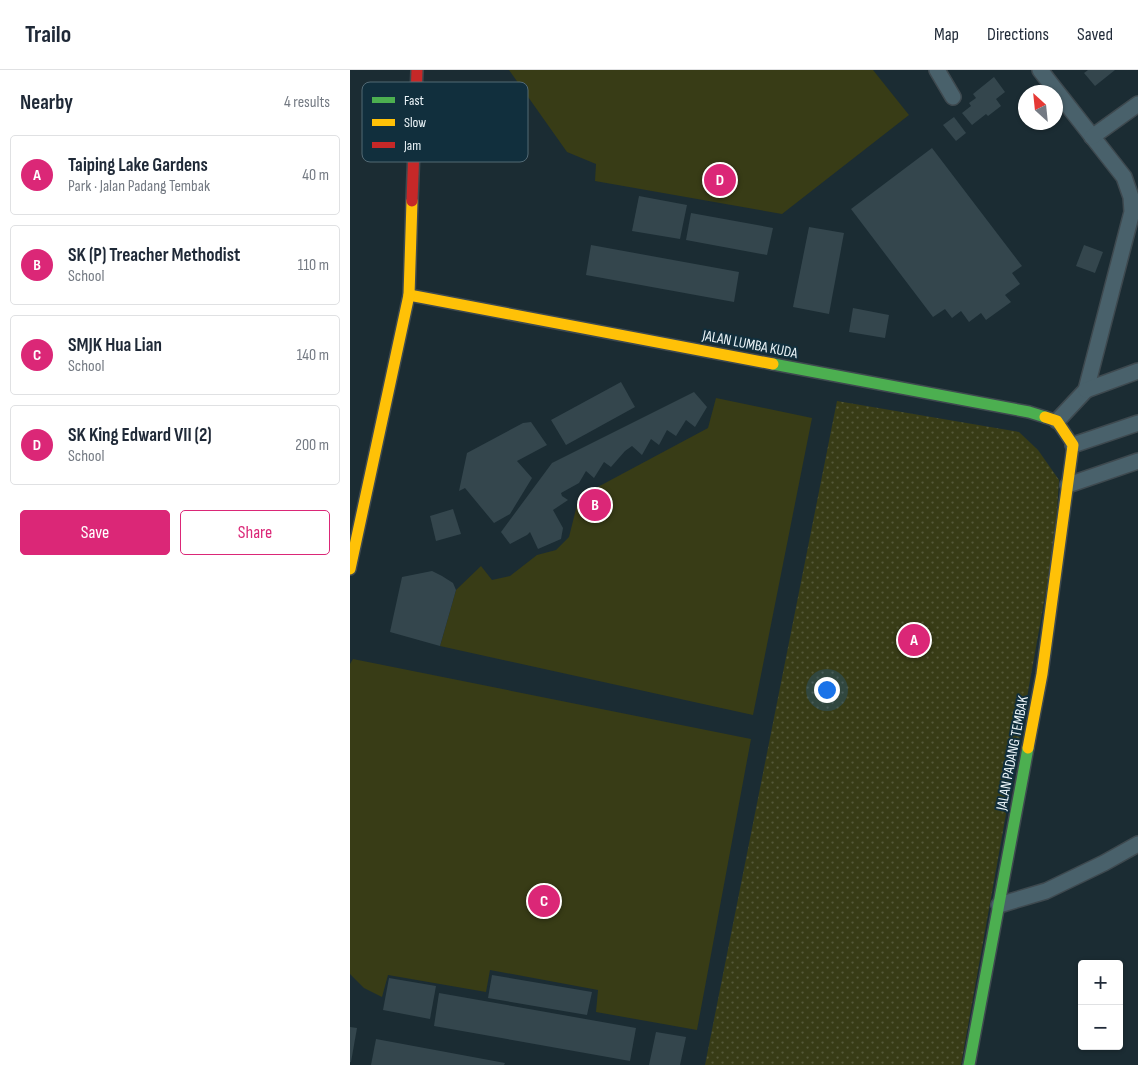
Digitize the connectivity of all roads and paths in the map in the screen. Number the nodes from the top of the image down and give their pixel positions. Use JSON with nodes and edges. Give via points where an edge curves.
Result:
{"nodes":[{"id":1,"x":937,"y":70,"type":"edge"},
{"id":2,"x":1040,"y":70,"type":"edge"},
{"id":3,"x":953,"y":97,"type":"dead end"},
{"id":4,"x":1138,"y":104,"type":"edge"},
{"id":5,"x":1092,"y":137,"type":"junction"},
{"id":6,"x":414,"y":162,"type":"edge"},
{"id":7,"x":1138,"y":240,"type":"edge"},
{"id":8,"x":1123,"y":245,"type":"junction"},
{"id":9,"x":409,"y":295,"type":"junction"},
{"id":10,"x":1138,"y":371,"type":"edge"},
{"id":11,"x":1086,"y":390,"type":"junction"},
{"id":12,"x":1057,"y":421,"type":"junction"},
{"id":13,"x":1138,"y":423,"type":"edge"},
{"id":14,"x":1073,"y":445,"type":"junction"},
{"id":15,"x":1136,"y":467,"type":"edge"},
{"id":16,"x":1068,"y":485,"type":"junction"},
{"id":17,"x":350,"y":569,"type":"edge"},
{"id":18,"x":1138,"y":844,"type":"edge"},
{"id":19,"x":999,"y":905,"type":"junction"},
{"id":20,"x":969,"y":1065,"type":"edge"}],
"edges":[{"from":1,"to":3,"type":"street"},
{"from":2,"to":5,"type":"street"},
{"from":4,"to":5,"type":"street"},
{"from":5,"to":8,"type":"street","via":[[1124,178],[1131,197],[1132,212]]},
{"from":6,"to":9,"type":"street"},
{"from":7,"to":8,"type":"street"},
{"from":8,"to":11,"type":"street"},
{"from":9,"to":12,"type":"street","name":"JALAN LUMBA KUDA","via":[[1029,412]]},
{"from":9,"to":17,"type":"street"},
{"from":10,"to":11,"type":"street"},
{"from":11,"to":12,"type":"street"},
{"from":12,"to":14,"type":"street"},
{"from":13,"to":14,"type":"street"},
{"from":14,"to":16,"type":"street","name":"JALAN PADANG TEMBAK"},
{"from":15,"to":16,"type":"street"},
{"from":16,"to":19,"type":"street","name":"JALAN PADANG TEMBAK","via":[[1042,674]]},
{"from":18,"to":19,"type":"street","via":[[1046,891]]},
{"from":19,"to":20,"type":"street","name":"JALAN PADANG TEMBAK"}]}
